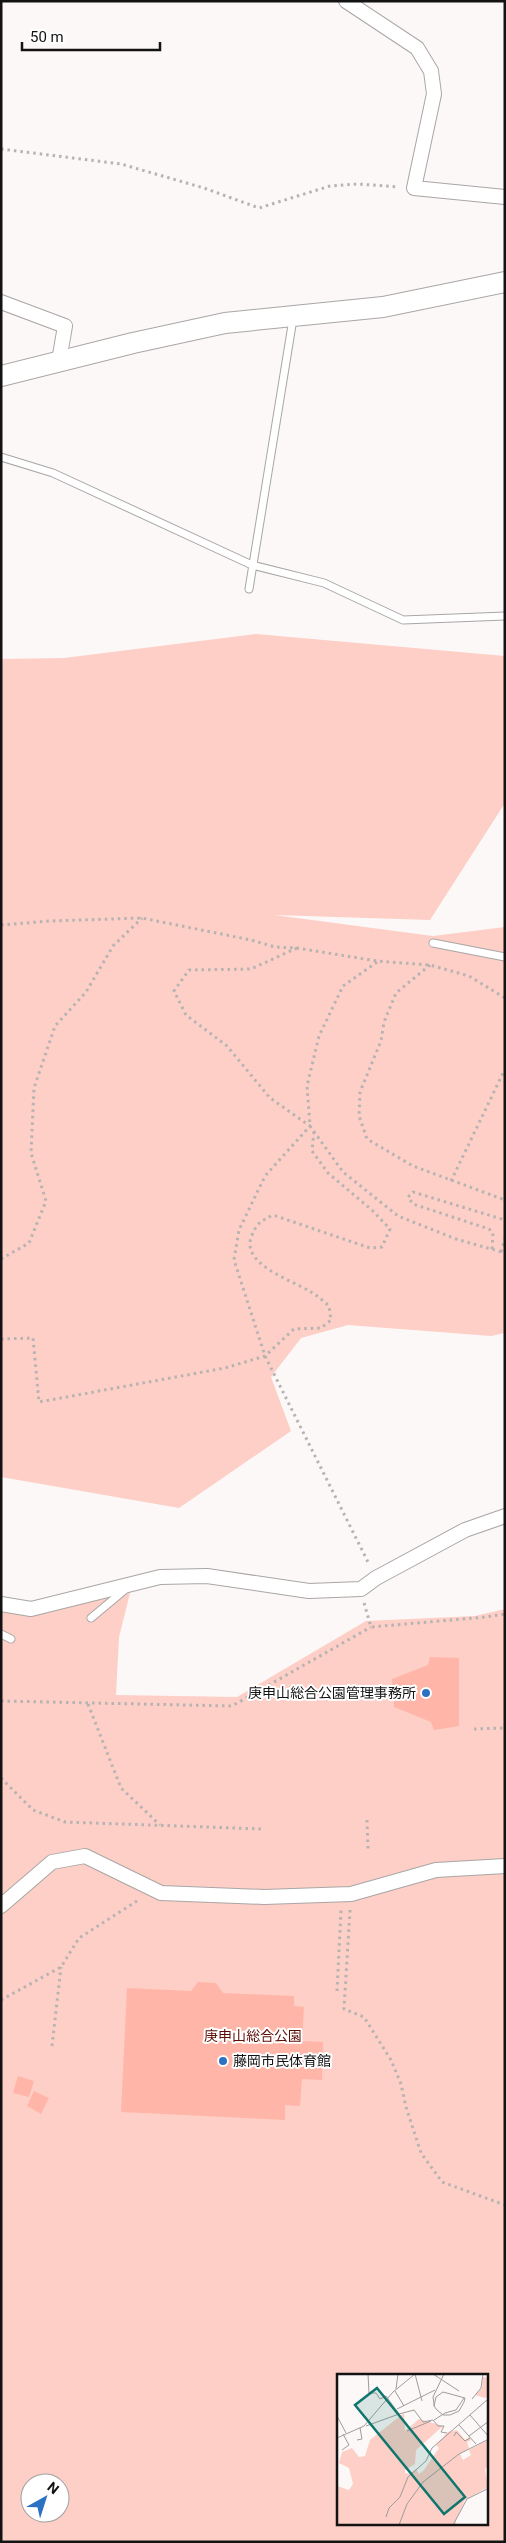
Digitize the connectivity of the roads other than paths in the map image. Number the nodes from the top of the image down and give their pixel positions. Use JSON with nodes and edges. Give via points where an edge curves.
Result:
{"nodes":[{"id":1,"x":346,"y":1,"type":"edge"},
{"id":2,"x":505,"y":197,"type":"edge"},
{"id":3,"x":505,"y":282,"type":"edge"},
{"id":4,"x":1,"y":302,"type":"edge"},
{"id":5,"x":293,"y":316,"type":"junction"},
{"id":6,"x":59,"y":361,"type":"junction"},
{"id":7,"x":1,"y":376,"type":"edge"},
{"id":8,"x":1,"y":457,"type":"edge"},
{"id":9,"x":252,"y":565,"type":"junction"},
{"id":10,"x":249,"y":589,"type":"dead end"},
{"id":11,"x":505,"y":616,"type":"edge"},
{"id":12,"x":433,"y":943,"type":"dead end"},
{"id":13,"x":505,"y":957,"type":"edge"},
{"id":14,"x":505,"y":1516,"type":"edge"},
{"id":15,"x":133,"y":1584,"type":"junction"},
{"id":16,"x":1,"y":1604,"type":"edge"},
{"id":17,"x":91,"y":1618,"type":"dead end"},
{"id":18,"x":1,"y":1634,"type":"edge"},
{"id":19,"x":11,"y":1639,"type":"dead end"},
{"id":20,"x":505,"y":1866,"type":"edge"},
{"id":21,"x":1,"y":1906,"type":"edge"}],
"edges":[{"from":1,"to":2,"type":"street","via":[[417,48],[431,71],[434,94],[414,188]]},
{"from":3,"to":5,"type":"street","via":[[383,307]]},
{"from":4,"to":6,"type":"street","via":[[66,326]]},
{"from":5,"to":6,"type":"street","via":[[225,323]]},
{"from":5,"to":9,"type":"lane"},
{"from":6,"to":7,"type":"street"},
{"from":8,"to":9,"type":"lane","via":[[53,474]]},
{"from":9,"to":10,"type":"lane"},
{"from":9,"to":11,"type":"lane","via":[[324,583],[403,620]]},
{"from":12,"to":13,"type":"lane"},
{"from":14,"to":15,"type":"street","via":[[465,1530],[361,1589],[310,1591],[207,1576],[160,1577]]},
{"from":15,"to":16,"type":"street","via":[[31,1608]]},
{"from":15,"to":17,"type":"lane"},
{"from":18,"to":19,"type":"lane"},
{"from":20,"to":21,"type":"street","via":[[436,1870],[351,1894],[264,1897],[161,1893],[85,1856],[52,1862]]}]}
